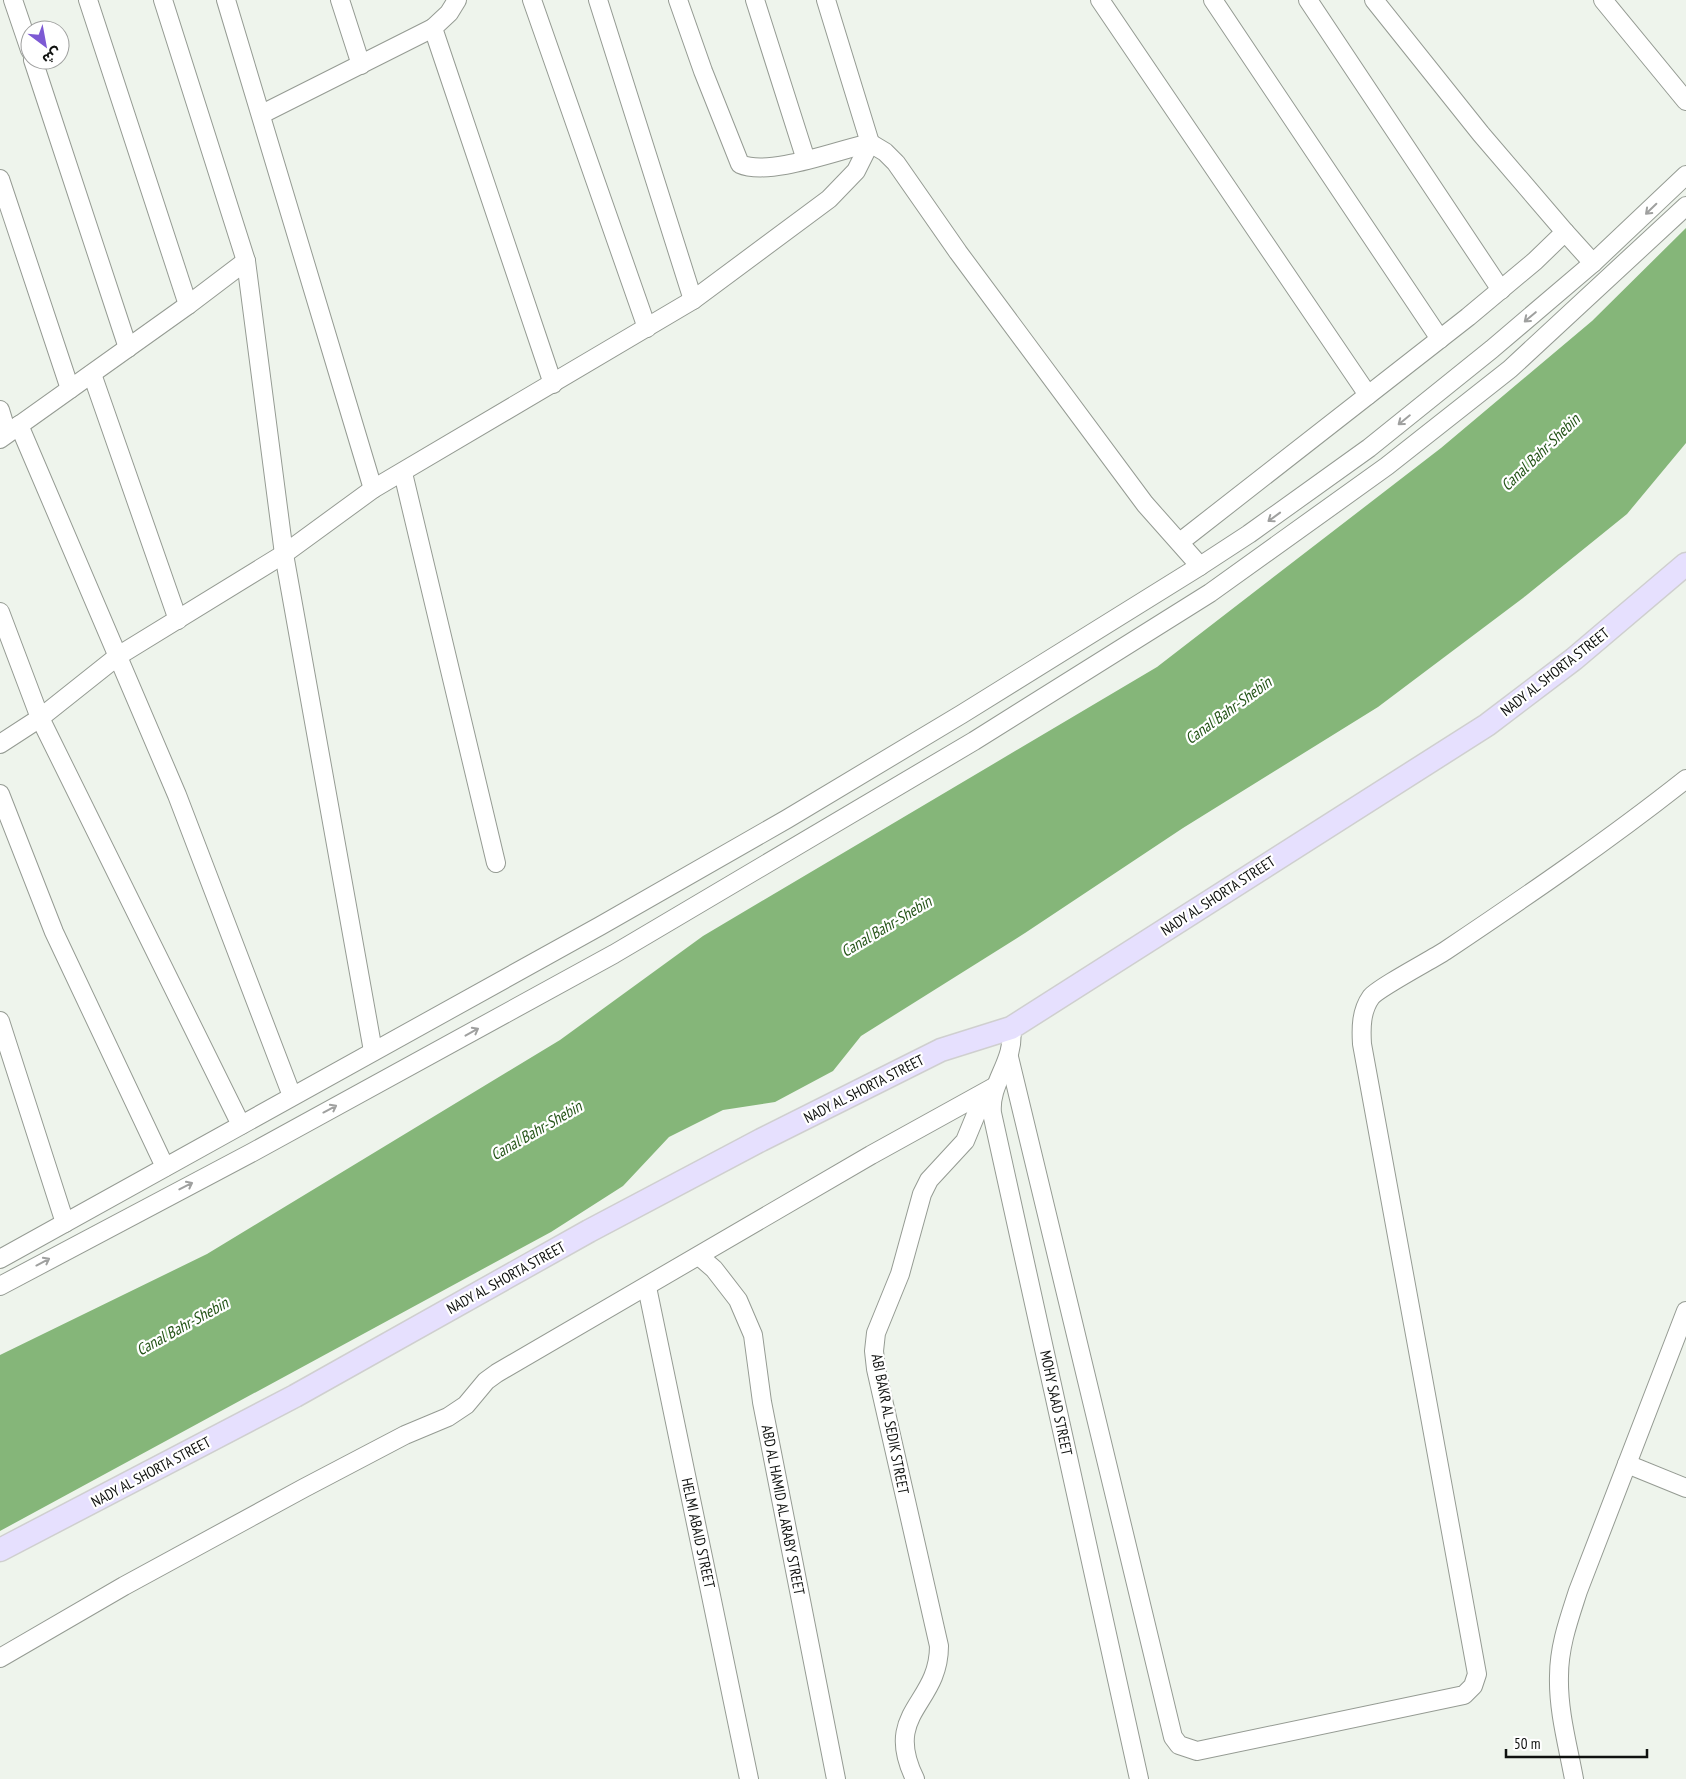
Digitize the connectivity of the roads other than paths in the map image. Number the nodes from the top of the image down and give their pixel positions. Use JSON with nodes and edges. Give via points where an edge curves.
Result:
{"nodes":[{"id":1,"x":14,"y":0,"type":"edge"},
{"id":2,"x":88,"y":0,"type":"edge"},
{"id":3,"x":163,"y":0,"type":"edge"},
{"id":4,"x":226,"y":0,"type":"edge"},
{"id":5,"x":340,"y":0,"type":"edge"},
{"id":6,"x":457,"y":0,"type":"edge"},
{"id":7,"x":532,"y":0,"type":"edge"},
{"id":8,"x":598,"y":0,"type":"edge"},
{"id":9,"x":678,"y":0,"type":"edge"},
{"id":10,"x":755,"y":0,"type":"edge"},
{"id":11,"x":826,"y":0,"type":"edge"},
{"id":12,"x":1100,"y":0,"type":"edge"},
{"id":13,"x":1213,"y":0,"type":"edge"},
{"id":14,"x":1308,"y":0,"type":"edge"},
{"id":15,"x":1374,"y":0,"type":"edge"},
{"id":16,"x":1603,"y":0,"type":"edge"},
{"id":17,"x":20,"y":20,"type":"edge"},
{"id":18,"x":433,"y":28,"type":"junction"},
{"id":19,"x":361,"y":65,"type":"junction"},
{"id":20,"x":36,"y":70,"type":"edge"},
{"id":21,"x":1686,"y":102,"type":"edge"},
{"id":22,"x":262,"y":114,"type":"junction"},
{"id":23,"x":870,"y":143,"type":"junction"},
{"id":24,"x":806,"y":160,"type":"junction"},
{"id":25,"x":1686,"y":175,"type":"edge"},
{"id":26,"x":0,"y":179,"type":"edge"},
{"id":27,"x":1686,"y":206,"type":"edge"},
{"id":28,"x":1565,"y":232,"type":"junction"},
{"id":29,"x":246,"y":261,"type":"junction"},
{"id":30,"x":1593,"y":263,"type":"junction"},
{"id":31,"x":1501,"y":290,"type":"junction"},
{"id":32,"x":693,"y":300,"type":"junction"},
{"id":33,"x":188,"y":306,"type":"junction"},
{"id":34,"x":647,"y":328,"type":"junction"},
{"id":35,"x":1440,"y":339,"type":"junction"},
{"id":36,"x":128,"y":348,"type":"junction"},
{"id":37,"x":92,"y":374,"type":"junction"},
{"id":38,"x":553,"y":384,"type":"junction"},
{"id":39,"x":70,"y":389,"type":"junction"},
{"id":40,"x":1368,"y":395,"type":"junction"},
{"id":41,"x":0,"y":410,"type":"edge"},
{"id":42,"x":9,"y":432,"type":"edge"},
{"id":43,"x":403,"y":473,"type":"junction"},
{"id":44,"x":373,"y":489,"type":"junction"},
{"id":45,"x":1180,"y":542,"type":"junction"},
{"id":46,"x":284,"y":554,"type":"junction"},
{"id":47,"x":1686,"y":564,"type":"edge"},
{"id":48,"x":1200,"y":566,"type":"junction"},
{"id":49,"x":0,"y":612,"type":"edge"},
{"id":50,"x":178,"y":620,"type":"junction"},
{"id":51,"x":118,"y":656,"type":"junction"},
{"id":52,"x":40,"y":718,"type":"junction"},
{"id":53,"x":0,"y":744,"type":"edge"},
{"id":54,"x":1686,"y":779,"type":"edge"},
{"id":55,"x":0,"y":794,"type":"edge"},
{"id":56,"x":496,"y":863,"type":"dead end"},
{"id":57,"x":0,"y":1021,"type":"edge"},
{"id":58,"x":1011,"y":1028,"type":"junction"},
{"id":59,"x":373,"y":1051,"type":"junction"},
{"id":60,"x":1009,"y":1057,"type":"junction"},
{"id":61,"x":994,"y":1087,"type":"junction"},
{"id":62,"x":292,"y":1096,"type":"junction"},
{"id":63,"x":241,"y":1126,"type":"junction"},
{"id":64,"x":164,"y":1167,"type":"junction"},
{"id":65,"x":66,"y":1224,"type":"junction"},
{"id":66,"x":699,"y":1256,"type":"junction"},
{"id":67,"x":0,"y":1260,"type":"edge"},
{"id":68,"x":0,"y":1286,"type":"edge"},
{"id":69,"x":647,"y":1287,"type":"junction"},
{"id":70,"x":1686,"y":1311,"type":"edge"},
{"id":71,"x":1627,"y":1464,"type":"junction"},
{"id":72,"x":1686,"y":1488,"type":"edge"},
{"id":73,"x":0,"y":1550,"type":"edge"},
{"id":74,"x":0,"y":1658,"type":"edge"},
{"id":75,"x":749,"y":1779,"type":"edge"},
{"id":76,"x":836,"y":1779,"type":"edge"},
{"id":77,"x":915,"y":1779,"type":"edge"},
{"id":78,"x":1139,"y":1779,"type":"edge"},
{"id":79,"x":1574,"y":1779,"type":"edge"}],
"edges":[{"from":1,"to":17,"type":"street"},
{"from":2,"to":33,"type":"street"},
{"from":3,"to":29,"type":"street"},
{"from":4,"to":22,"type":"street"},
{"from":5,"to":19,"type":"street"},
{"from":6,"to":18,"type":"street"},
{"from":7,"to":34,"type":"street"},
{"from":8,"to":32,"type":"street"},
{"from":9,"to":24,"type":"street","via":[[740,164],[748,168],[771,167]]},
{"from":10,"to":24,"type":"street"},
{"from":11,"to":23,"type":"street"},
{"from":12,"to":40,"type":"street"},
{"from":13,"to":35,"type":"street"},
{"from":14,"to":31,"type":"street"},
{"from":15,"to":28,"type":"street","via":[[1481,134]]},
{"from":16,"to":21,"type":"street"},
{"from":18,"to":19,"type":"street"},
{"from":18,"to":38,"type":"street"},
{"from":19,"to":22,"type":"street"},
{"from":20,"to":36,"type":"street"},
{"from":22,"to":44,"type":"street"},
{"from":23,"to":24,"type":"street"},
{"from":23,"to":32,"type":"street","via":[[856,171],[829,199]]},
{"from":23,"to":45,"type":"street","via":[[896,163],[1139,496]]},
{"from":25,"to":30,"type":"street","one_way":true},
{"from":26,"to":39,"type":"street"},
{"from":68,"to":27,"type":"street","one_way":true,"via":[[614,954],[974,741],[1210,593],[1387,466],[1510,368]]},
{"from":28,"to":30,"type":"street"},
{"from":28,"to":31,"type":"street"},
{"from":29,"to":33,"type":"street"},
{"from":29,"to":46,"type":"street"},
{"from":30,"to":48,"type":"street","one_way":true,"via":[[1369,448]]},
{"from":31,"to":35,"type":"street"},
{"from":32,"to":34,"type":"street"},
{"from":33,"to":36,"type":"street"},
{"from":34,"to":38,"type":"street"},
{"from":35,"to":40,"type":"street"},
{"from":36,"to":37,"type":"street"},
{"from":37,"to":39,"type":"street"},
{"from":37,"to":50,"type":"street"},
{"from":38,"to":43,"type":"street"},
{"from":39,"to":42,"type":"street"},
{"from":40,"to":45,"type":"street"},
{"from":41,"to":42,"type":"street"},
{"from":42,"to":51,"type":"street"},
{"from":43,"to":44,"type":"street"},
{"from":43,"to":56,"type":"street"},
{"from":44,"to":46,"type":"street"},
{"from":45,"to":48,"type":"street"},
{"from":46,"to":50,"type":"street"},
{"from":46,"to":59,"type":"street"},
{"from":47,"to":58,"type":"main road","name":"NADY AL SHORTA STREET","via":[[1581,653],[1486,725]]},
{"from":48,"to":59,"type":"street","via":[[787,819]]},
{"from":49,"to":52,"type":"street"},
{"from":50,"to":51,"type":"street"},
{"from":51,"to":52,"type":"street"},
{"from":51,"to":62,"type":"street","via":[[177,795]]},
{"from":52,"to":53,"type":"street"},
{"from":52,"to":63,"type":"street"},
{"from":54,"to":60,"type":"street","via":[[1547,883],[1438,956],[1372,995],[1365,1008],[1362,1044],[1477,1674],[1473,1686],[1464,1695],[1197,1751],[1179,1745],[1173,1737]]},
{"from":55,"to":64,"type":"street","via":[[54,932]]},
{"from":57,"to":65,"type":"street"},
{"from":58,"to":60,"type":"street","name":"MOHY SAAD STREET"},
{"from":58,"to":73,"type":"main road","name":"NADY AL SHORTA STREET","via":[[941,1050],[761,1140],[589,1231],[286,1401]]},
{"from":59,"to":62,"type":"street"},
{"from":60,"to":61,"type":"street","name":"MOHY SAAD STREET"},
{"from":61,"to":66,"type":"street"},
{"from":61,"to":77,"type":"street","name":"ABI BAKR AL SEDIK STREET","via":[[977,1112],[965,1141],[934,1174],[922,1194],[900,1274],[876,1333],[876,1369],[938,1646],[936,1672],[908,1719],[905,1735],[905,1751]]},
{"from":61,"to":78,"type":"street","name":"MOHY SAAD STREET","via":[[992,1113]]},
{"from":62,"to":63,"type":"street"},
{"from":63,"to":64,"type":"street"},
{"from":64,"to":65,"type":"street"},
{"from":65,"to":67,"type":"street"},
{"from":66,"to":69,"type":"street"},
{"from":66,"to":76,"type":"street","name":"ABD AL HAMID AL ARABY STREET","via":[[732,1292],[753,1335],[762,1402]]},
{"from":69,"to":74,"type":"street","via":[[497,1373],[466,1405],[452,1414],[295,1493]]},
{"from":69,"to":75,"type":"street","name":"HELMI ABAID STREET"},
{"from":70,"to":71,"type":"street"},
{"from":71,"to":72,"type":"street"},
{"from":71,"to":79,"type":"street","via":[[1578,1590],[1560,1655],[1560,1698]]}]}
